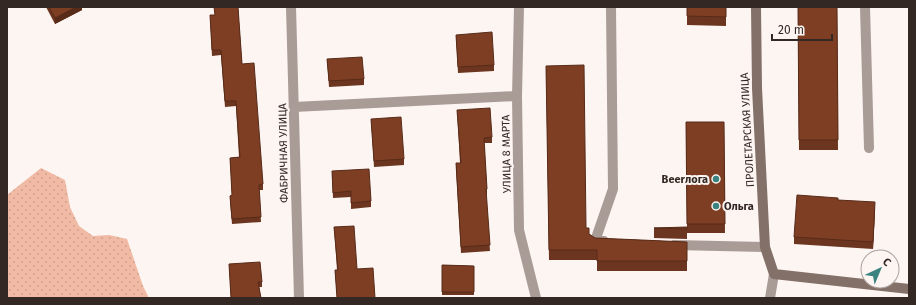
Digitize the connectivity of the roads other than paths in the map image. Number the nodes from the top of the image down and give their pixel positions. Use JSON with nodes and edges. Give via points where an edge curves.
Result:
{"nodes":[{"id":1,"x":291,"y":7,"type":"edge"},
{"id":2,"x":520,"y":7,"type":"edge"},
{"id":3,"x":611,"y":7,"type":"edge"},
{"id":4,"x":756,"y":7,"type":"edge"},
{"id":5,"x":865,"y":7,"type":"edge"},
{"id":6,"x":517,"y":96,"type":"junction"},
{"id":7,"x":294,"y":107,"type":"junction"},
{"id":8,"x":869,"y":148,"type":"dead end"},
{"id":9,"x":617,"y":242,"type":"edge"},
{"id":10,"x":661,"y":244,"type":"edge"},
{"id":11,"x":765,"y":247,"type":"junction"},
{"id":12,"x":774,"y":274,"type":"junction"},
{"id":13,"x":909,"y":289,"type":"edge"},
{"id":14,"x":299,"y":298,"type":"edge"},
{"id":15,"x":536,"y":298,"type":"edge"},
{"id":16,"x":770,"y":298,"type":"edge"}],
"edges":[{"from":1,"to":7,"type":"street","name":"ФАБРИЧНАЯ УЛИЦА"},
{"from":2,"to":6,"type":"street","name":"УЛИЦА 8 МАРТА"},
{"from":3,"to":9,"type":"street","via":[[613,189],[595,241]]},
{"from":4,"to":11,"type":"street","name":"ПРОЛЕТАРСКАЯ УЛИЦА","via":[[757,88]]},
{"from":5,"to":8,"type":"street"},
{"from":6,"to":7,"type":"street"},
{"from":6,"to":15,"type":"street","name":"УЛИЦА 8 МАРТА","via":[[519,230]]},
{"from":7,"to":14,"type":"street","name":"ФАБРИЧНАЯ УЛИЦА"},
{"from":10,"to":11,"type":"street"},
{"from":11,"to":12,"type":"street","name":"ПРОЛЕТАРСКАЯ УЛИЦА"},
{"from":12,"to":13,"type":"street"},
{"from":12,"to":16,"type":"street","name":"ПРОЛЕТАРСКАЯ УЛИЦА"}]}
